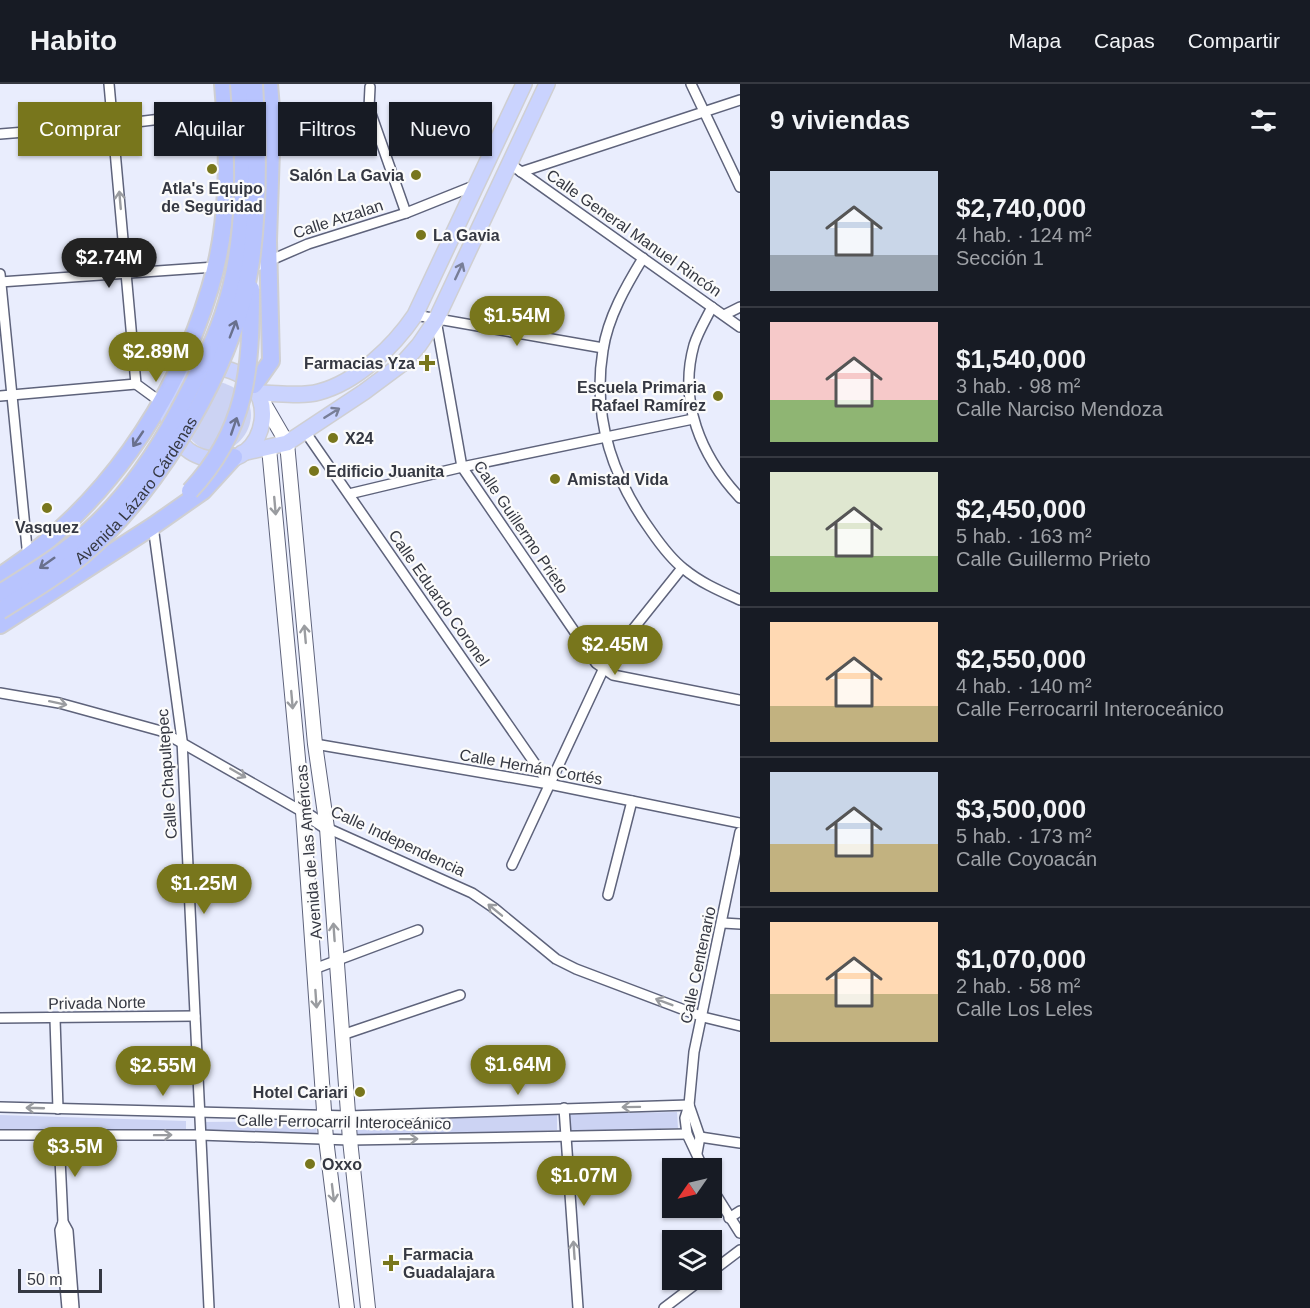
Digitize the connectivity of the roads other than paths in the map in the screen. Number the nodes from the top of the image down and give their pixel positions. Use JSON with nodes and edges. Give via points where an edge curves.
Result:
{"nodes":[{"id":1,"x":109,"y":84,"type":"edge"},
{"id":2,"x":223,"y":84,"type":"edge"},
{"id":3,"x":239,"y":84,"type":"edge"},
{"id":4,"x":254,"y":84,"type":"edge"},
{"id":5,"x":269,"y":84,"type":"edge"},
{"id":6,"x":524,"y":84,"type":"edge"},
{"id":7,"x":547,"y":84,"type":"edge"},
{"id":8,"x":691,"y":84,"type":"edge"},
{"id":9,"x":370,"y":87,"type":"dead end"},
{"id":10,"x":740,"y":100,"type":"edge"},
{"id":11,"x":110,"y":102,"type":"edge"},
{"id":12,"x":224,"y":102,"type":"edge"},
{"id":13,"x":703,"y":112,"type":"junction"},
{"id":14,"x":18,"y":133,"type":"edge"},
{"id":15,"x":0,"y":134,"type":"edge"},
{"id":16,"x":115,"y":156,"type":"edge"},
{"id":17,"x":227,"y":156,"type":"edge"},
{"id":18,"x":516,"y":168,"type":"junction"},
{"id":19,"x":479,"y":184,"type":"junction"},
{"id":20,"x":740,"y":187,"type":"edge"},
{"id":21,"x":406,"y":213,"type":"junction"},
{"id":22,"x":268,"y":241,"type":"junction"},
{"id":23,"x":643,"y":258,"type":"junction"},
{"id":24,"x":270,"y":259,"type":"junction"},
{"id":25,"x":217,"y":260,"type":"junction"},
{"id":26,"x":250,"y":263,"type":"junction"},
{"id":27,"x":0,"y":274,"type":"edge"},
{"id":28,"x":127,"y":274,"type":"junction"},
{"id":29,"x":0,"y":282,"type":"edge"},
{"id":30,"x":210,"y":288,"type":"junction"},
{"id":31,"x":712,"y":307,"type":"junction"},
{"id":32,"x":740,"y":307,"type":"edge"},
{"id":33,"x":271,"y":308,"type":"junction"},
{"id":34,"x":415,"y":315,"type":"junction"},
{"id":35,"x":724,"y":315,"type":"junction"},
{"id":36,"x":436,"y":320,"type":"junction"},
{"id":37,"x":740,"y":327,"type":"edge"},
{"id":38,"x":603,"y":348,"type":"junction"},
{"id":39,"x":136,"y":384,"type":"junction"},
{"id":40,"x":258,"y":392,"type":"junction"},
{"id":41,"x":11,"y":395,"type":"junction"},
{"id":42,"x":0,"y":396,"type":"edge"},
{"id":43,"x":162,"y":403,"type":"junction"},
{"id":44,"x":693,"y":419,"type":"junction"},
{"id":45,"x":304,"y":430,"type":"junction"},
{"id":46,"x":604,"y":438,"type":"junction"},
{"id":47,"x":287,"y":443,"type":"junction"},
{"id":48,"x":269,"y":448,"type":"junction"},
{"id":49,"x":238,"y":455,"type":"junction"},
{"id":50,"x":462,"y":467,"type":"junction"},
{"id":51,"x":349,"y":494,"type":"junction"},
{"id":52,"x":740,"y":498,"type":"edge"},
{"id":53,"x":153,"y":526,"type":"junction"},
{"id":54,"x":28,"y":558,"type":"junction"},
{"id":55,"x":682,"y":568,"type":"junction"},
{"id":56,"x":0,"y":576,"type":"edge"},
{"id":57,"x":56,"y":591,"type":"junction"},
{"id":58,"x":0,"y":593,"type":"edge"},
{"id":59,"x":740,"y":600,"type":"edge"},
{"id":60,"x":0,"y":611,"type":"edge"},
{"id":61,"x":0,"y":625,"type":"edge"},
{"id":62,"x":603,"y":670,"type":"junction"},
{"id":63,"x":0,"y":693,"type":"edge"},
{"id":64,"x":740,"y":700,"type":"edge"},
{"id":65,"x":182,"y":740,"type":"junction"},
{"id":66,"x":315,"y":744,"type":"junction"},
{"id":67,"x":549,"y":784,"type":"junction"},
{"id":68,"x":632,"y":801,"type":"junction"},
{"id":69,"x":303,"y":812,"type":"junction"},
{"id":70,"x":740,"y":823,"type":"edge"},
{"id":71,"x":327,"y":828,"type":"junction"},
{"id":72,"x":740,"y":832,"type":"edge"},
{"id":73,"x":512,"y":866,"type":"dead end"},
{"id":74,"x":608,"y":895,"type":"dead end"},
{"id":75,"x":723,"y":923,"type":"junction"},
{"id":76,"x":740,"y":924,"type":"edge"},
{"id":77,"x":418,"y":930,"type":"dead end"},
{"id":78,"x":336,"y":961,"type":"junction"},
{"id":79,"x":314,"y":969,"type":"junction"},
{"id":80,"x":460,"y":995,"type":"dead end"},
{"id":81,"x":195,"y":1016,"type":"junction"},
{"id":82,"x":703,"y":1017,"type":"junction"},
{"id":83,"x":0,"y":1018,"type":"edge"},
{"id":84,"x":55,"y":1019,"type":"junction"},
{"id":85,"x":740,"y":1026,"type":"edge"},
{"id":86,"x":342,"y":1035,"type":"junction"},
{"id":87,"x":689,"y":1105,"type":"junction"},
{"id":88,"x":0,"y":1107,"type":"edge"},
{"id":89,"x":564,"y":1108,"type":"junction"},
{"id":90,"x":58,"y":1109,"type":"junction"},
{"id":91,"x":198,"y":1112,"type":"junction"},
{"id":92,"x":324,"y":1115,"type":"junction"},
{"id":93,"x":348,"y":1116,"type":"junction"},
{"id":94,"x":687,"y":1134,"type":"junction"},
{"id":95,"x":0,"y":1135,"type":"edge"},
{"id":96,"x":200,"y":1135,"type":"junction"},
{"id":97,"x":59,"y":1137,"type":"junction"},
{"id":98,"x":566,"y":1137,"type":"junction"},
{"id":99,"x":700,"y":1137,"type":"junction"},
{"id":100,"x":326,"y":1139,"type":"junction"},
{"id":101,"x":350,"y":1140,"type":"junction"},
{"id":102,"x":740,"y":1143,"type":"edge"},
{"id":103,"x":697,"y":1153,"type":"junction"},
{"id":104,"x":699,"y":1158,"type":"edge"},
{"id":105,"x":722,"y":1206,"type":"edge"},
{"id":106,"x":740,"y":1211,"type":"edge"},
{"id":107,"x":729,"y":1218,"type":"junction"},
{"id":108,"x":63,"y":1222,"type":"junction"},
{"id":109,"x":740,"y":1233,"type":"edge"},
{"id":110,"x":740,"y":1250,"type":"edge"},
{"id":111,"x":722,"y":1264,"type":"edge"},
{"id":112,"x":688,"y":1290,"type":"edge"},
{"id":113,"x":67,"y":1308,"type":"edge"},
{"id":114,"x":74,"y":1308,"type":"edge"},
{"id":115,"x":209,"y":1308,"type":"edge"},
{"id":116,"x":346,"y":1308,"type":"edge"},
{"id":117,"x":368,"y":1308,"type":"edge"},
{"id":118,"x":578,"y":1308,"type":"edge"},
{"id":119,"x":664,"y":1308,"type":"edge"}],
"edges":[{"from":1,"to":11,"type":"street"},
{"from":2,"to":12,"type":"highway"},
{"from":3,"to":58,"type":"highway","name":"Avenida Lázaro Cárdenas","one_way":true,"bridge":true,"via":[[244,165],[242,214],[224,313],[206,360],[164,437],[104,515],[73,544]]},
{"from":4,"to":26,"type":"highway","name":"Avenida Lázaro Cárdenas","bridge":true,"via":[[258,165]]},
{"from":5,"to":22,"type":"highway","via":[[272,120]]},
{"from":6,"to":19,"type":"main road"},
{"from":7,"to":18,"type":"main road"},
{"from":8,"to":13,"type":"street"},
{"from":9,"to":21,"type":"street","via":[[369,108]]},
{"from":10,"to":13,"type":"street"},
{"from":13,"to":18,"type":"street"},
{"from":13,"to":20,"type":"street"},
{"from":14,"to":15,"type":"street"},
{"from":28,"to":16,"type":"street","one_way":true},
{"from":17,"to":25,"type":"highway"},
{"from":18,"to":23,"type":"street","name":"Calle General Manuel Rincón"},
{"from":36,"to":18,"type":"main road","one_way":true},
{"from":19,"to":21,"type":"street","name":"Calle Atzalan"},
{"from":19,"to":34,"type":"main road"},
{"from":21,"to":24,"type":"street","name":"Calle Atzalan"},
{"from":22,"to":24,"type":"highway"},
{"from":22,"to":25,"type":"highway","via":[[259,252],[246,258]]},
{"from":23,"to":31,"type":"street","name":"Calle General Manuel Rincón"},
{"from":23,"to":38,"type":"street","via":[[616,308]]},
{"from":24,"to":30,"type":"street","name":"Calle Atzalan"},
{"from":24,"to":33,"type":"highway"},
{"from":25,"to":28,"type":"street"},
{"from":25,"to":30,"type":"highway"},
{"from":57,"to":26,"type":"highway","one_way":true,"bridge":true,"via":[[89,561],[190,491],[211,468],[230,437],[241,406],[251,324]]},
{"from":60,"to":26,"type":"highway","name":"Avenida Lázaro Cárdenas","one_way":true,"bridge":true,"via":[[82,556],[115,526],[147,487],[177,444],[217,369],[237,319]]},
{"from":27,"to":29,"type":"street"},
{"from":28,"to":29,"type":"street"},
{"from":28,"to":39,"type":"street"},
{"from":29,"to":41,"type":"street"},
{"from":30,"to":33,"type":"highway","via":[[241,288],[256,294]]},
{"from":30,"to":43,"type":"highway","via":[[185,356]]},
{"from":31,"to":35,"type":"street","name":"Calle General Manuel Rincón"},
{"from":31,"to":44,"type":"street","via":[[695,343],[689,369],[688,395]]},
{"from":32,"to":35,"type":"street"},
{"from":33,"to":40,"type":"highway","via":[[271,361]]},
{"from":34,"to":36,"type":"street"},
{"from":34,"to":40,"type":"main road","via":[[389,347],[333,387],[317,393]]},
{"from":35,"to":37,"type":"street","name":"Calle General Manuel Rincón"},
{"from":36,"to":38,"type":"street"},
{"from":45,"to":36,"type":"main road","one_way":true,"via":[[403,363]]},
{"from":36,"to":50,"type":"street","name":"Calle Guillermo Prieto"},
{"from":38,"to":46,"type":"street","via":[[600,409]]},
{"from":39,"to":41,"type":"street"},
{"from":39,"to":43,"type":"street"},
{"from":40,"to":43,"type":"main road","via":[[243,374],[215,366],[200,369],[171,390]]},
{"from":40,"to":47,"type":"main road","name":"Avenida de las Américas"},
{"from":40,"to":49,"type":"main road","via":[[264,415],[261,430]]},
{"from":41,"to":42,"type":"street"},
{"from":41,"to":54,"type":"street"},
{"from":43,"to":49,"type":"main road","via":[[177,436],[197,456],[216,460]]},
{"from":43,"to":54,"type":"highway","one_way":true,"via":[[129,453],[90,501]]},
{"from":44,"to":46,"type":"street"},
{"from":44,"to":52,"type":"street","via":[[711,460]]},
{"from":45,"to":47,"type":"main road"},
{"from":45,"to":51,"type":"street","name":"Calle Eduardo Coronel"},
{"from":46,"to":50,"type":"street"},
{"from":46,"to":55,"type":"street","via":[[636,510]]},
{"from":47,"to":48,"type":"main road"},
{"from":66,"to":47,"type":"main road","name":"Avenida de las Américas","one_way":true},
{"from":48,"to":49,"type":"main road"},
{"from":48,"to":69,"type":"main road","name":"Avenida de las Américas","one_way":true},
{"from":49,"to":53,"type":"highway","via":[[203,491]]},
{"from":50,"to":51,"type":"street"},
{"from":50,"to":62,"type":"street","name":"Calle Guillermo Prieto"},
{"from":51,"to":67,"type":"street","name":"Calle Eduardo Coronel"},
{"from":53,"to":57,"type":"highway"},
{"from":53,"to":65,"type":"street","name":"Calle Chapultepec"},
{"from":54,"to":56,"type":"highway"},
{"from":55,"to":59,"type":"street","via":[[708,586]]},
{"from":55,"to":62,"type":"street"},
{"from":57,"to":61,"type":"highway"},
{"from":62,"to":64,"type":"street"},
{"from":62,"to":67,"type":"street"},
{"from":63,"to":65,"type":"street","name":"Calle Independencia","one_way":true,"via":[[114,717]]},
{"from":65,"to":69,"type":"street","name":"Calle Independencia","one_way":true},
{"from":65,"to":81,"type":"street","name":"Calle Chapultepec"},
{"from":66,"to":67,"type":"street","name":"Calle Hernán Cortés"},
{"from":66,"to":71,"type":"main road","name":"Avenida de las Américas"},
{"from":67,"to":68,"type":"street","name":"Calle Hernán Cortés"},
{"from":67,"to":73,"type":"street"},
{"from":68,"to":70,"type":"street","name":"Calle Hernán Cortés"},
{"from":68,"to":74,"type":"street"},
{"from":69,"to":71,"type":"street","name":"Calle Independencia"},
{"from":69,"to":79,"type":"main road","name":"Avenida de las Américas"},
{"from":78,"to":71,"type":"main road","name":"Avenida de las Américas","one_way":true},
{"from":82,"to":71,"type":"street","name":"Calle Independencia","one_way":true,"via":[[556,959],[472,893]]},
{"from":72,"to":75,"type":"street","name":"Calle Centenario"},
{"from":75,"to":76,"type":"street"},
{"from":75,"to":82,"type":"street","name":"Calle Centenario"},
{"from":77,"to":78,"type":"street"},
{"from":78,"to":79,"type":"street"},
{"from":78,"to":86,"type":"main road","name":"Avenida de las Américas"},
{"from":79,"to":92,"type":"main road","name":"Avenida de las Américas","one_way":true},
{"from":80,"to":86,"type":"street"},
{"from":81,"to":84,"type":"street","name":"Privada Norte"},
{"from":81,"to":91,"type":"street","name":"Calle Chapultepec"},
{"from":82,"to":85,"type":"street","name":"Calle Independencia"},
{"from":82,"to":87,"type":"street","name":"Calle Centenario","via":[[694,1052]]},
{"from":83,"to":84,"type":"street","name":"Privada Norte"},
{"from":84,"to":90,"type":"street"},
{"from":86,"to":93,"type":"main road","name":"Avenida de las Américas"},
{"from":87,"to":89,"type":"street","name":"Calle Ferrocarril Interoceánico","one_way":true},
{"from":87,"to":94,"type":"street","name":"Calle Centenario","via":[[685,1118]]},
{"from":87,"to":99,"type":"street","name":"Calle Centenario"},
{"from":90,"to":88,"type":"street","name":"Calle Ferrocarril Interoceánico","one_way":true},
{"from":89,"to":93,"type":"street","name":"Calle Ferrocarril Interoceánico"},
{"from":89,"to":98,"type":"street"},
{"from":90,"to":91,"type":"street","name":"Calle Ferrocarril Interoceánico"},
{"from":91,"to":92,"type":"street","name":"Calle Ferrocarril Interoceánico"},
{"from":91,"to":96,"type":"street","name":"Calle Chapultepec"},
{"from":92,"to":93,"type":"street","name":"Calle Ferrocarril Interoceánico"},
{"from":92,"to":100,"type":"main road","name":"Avenida de las Américas"},
{"from":93,"to":101,"type":"main road","name":"Avenida de las Américas"},
{"from":94,"to":98,"type":"street","name":"Calle Ferrocarril Interoceánico"},
{"from":94,"to":103,"type":"street"},
{"from":95,"to":97,"type":"street","name":"Calle Ferrocarril Interoceánico"},
{"from":97,"to":96,"type":"street","name":"Calle Ferrocarril Interoceánico","one_way":true},
{"from":96,"to":100,"type":"street","name":"Calle Ferrocarril Interoceánico"},
{"from":96,"to":115,"type":"street","name":"Calle Chapultepec"},
{"from":97,"to":108,"type":"street"},
{"from":101,"to":98,"type":"street","name":"Calle Ferrocarril Interoceánico","one_way":true},
{"from":118,"to":98,"type":"street","one_way":true},
{"from":99,"to":102,"type":"street"},
{"from":99,"to":103,"type":"street","name":"Calle Centenario"},
{"from":100,"to":101,"type":"street","name":"Calle Ferrocarril Interoceánico"},
{"from":100,"to":116,"type":"main road","name":"Avenida de las Américas","one_way":true},
{"from":101,"to":117,"type":"main road","name":"Avenida de las Américas"},
{"from":103,"to":104,"type":"street"},
{"from":105,"to":107,"type":"street"},
{"from":106,"to":107,"type":"street"},
{"from":107,"to":109,"type":"street"},
{"from":108,"to":113,"type":"street","via":[[60,1230]]},
{"from":108,"to":114,"type":"street","via":[[68,1231]]},
{"from":110,"to":111,"type":"street"},
{"from":112,"to":119,"type":"street"}]}
